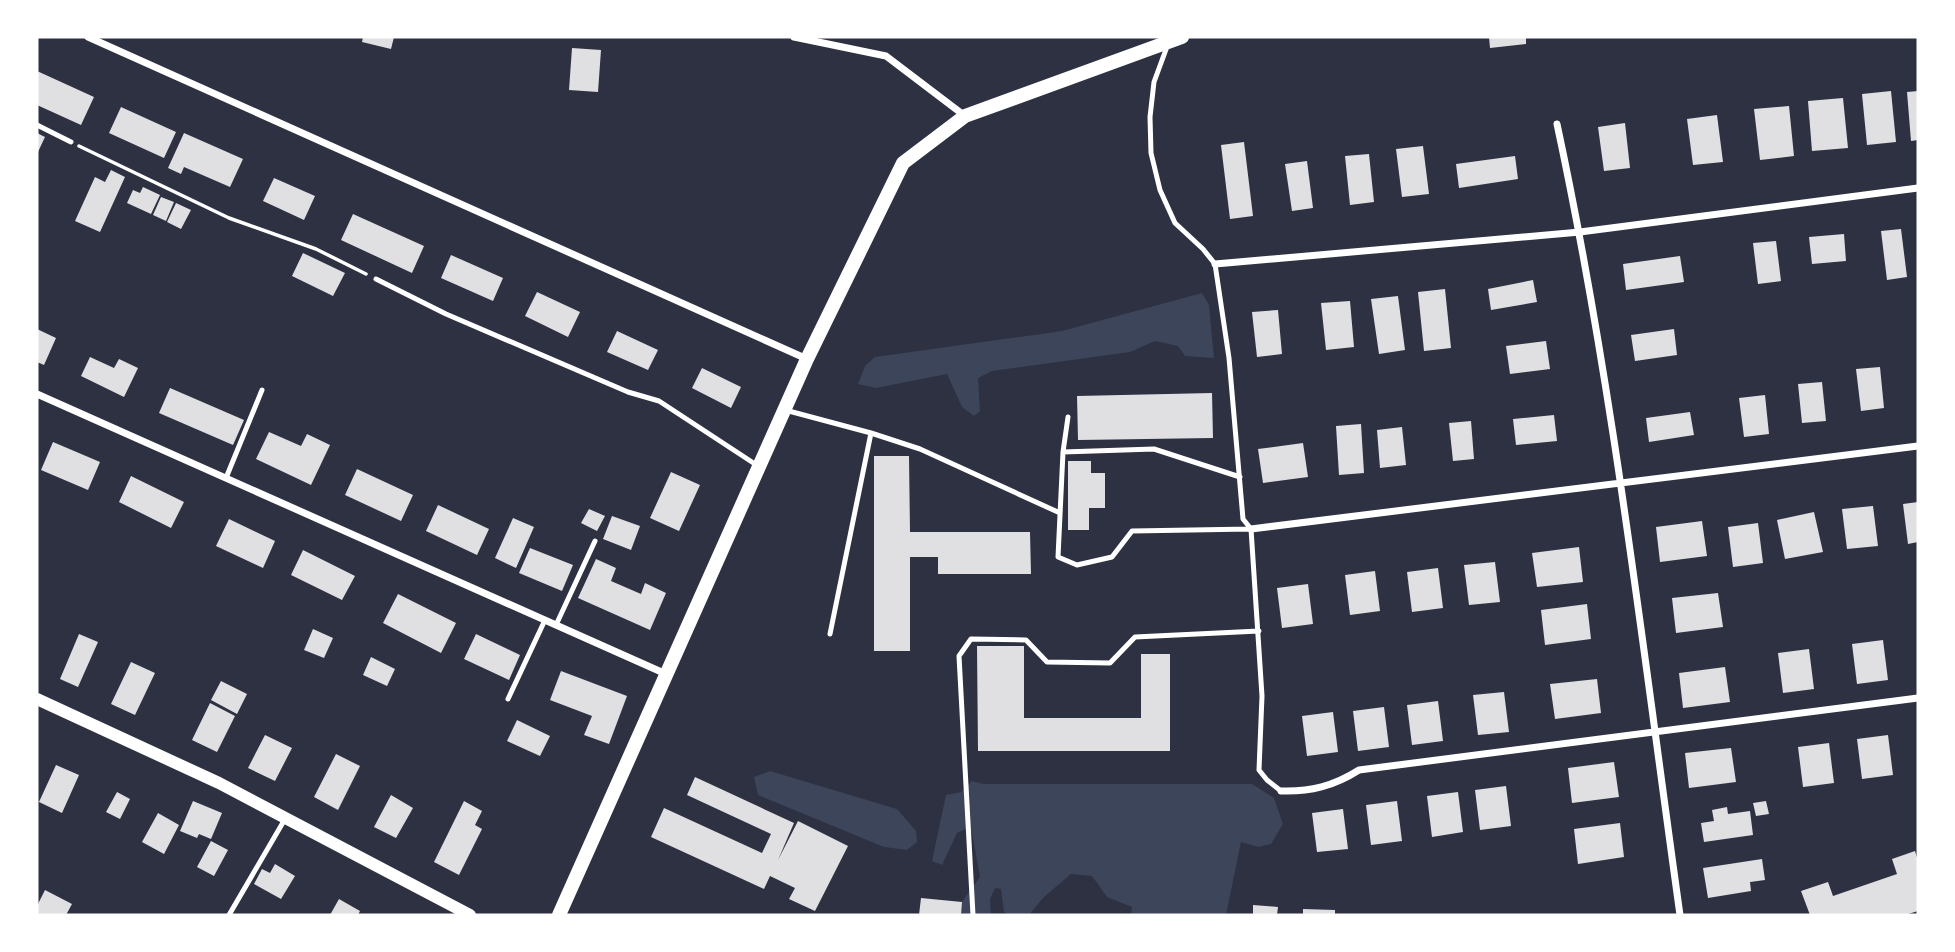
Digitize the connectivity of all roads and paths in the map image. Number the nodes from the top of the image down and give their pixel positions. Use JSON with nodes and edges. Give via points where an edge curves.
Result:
{"nodes":[{"id":1,"x":88,"y":37,"type":"edge"},
{"id":2,"x":794,"y":37,"type":"edge"},
{"id":3,"x":1175,"y":39,"type":"edge"},
{"id":4,"x":965,"y":116,"type":"junction"},
{"id":5,"x":1557,"y":124,"type":"dead end"},
{"id":6,"x":37,"y":125,"type":"edge"},
{"id":7,"x":71,"y":142,"type":"joint"},
{"id":8,"x":1918,"y":188,"type":"edge"},
{"id":9,"x":1580,"y":232,"type":"junction"},
{"id":10,"x":1215,"y":264,"type":"junction"},
{"id":11,"x":376,"y":278,"type":"joint"},
{"id":12,"x":807,"y":359,"type":"junction"},
{"id":13,"x":262,"y":390,"type":"dead end"},
{"id":14,"x":37,"y":394,"type":"edge"},
{"id":15,"x":785,"y":410,"type":"junction"},
{"id":16,"x":1068,"y":418,"type":"dead end"},
{"id":17,"x":871,"y":433,"type":"junction"},
{"id":18,"x":1918,"y":446,"type":"edge"},
{"id":19,"x":1063,"y":452,"type":"junction"},
{"id":20,"x":760,"y":467,"type":"junction"},
{"id":21,"x":1240,"y":477,"type":"junction"},
{"id":22,"x":226,"y":478,"type":"junction"},
{"id":23,"x":1620,"y":485,"type":"junction"},
{"id":24,"x":1060,"y":513,"type":"junction"},
{"id":25,"x":1251,"y":529,"type":"junction"},
{"id":26,"x":595,"y":541,"type":"dead end"},
{"id":27,"x":545,"y":620,"type":"junction"},
{"id":28,"x":556,"y":625,"type":"junction"},
{"id":29,"x":1259,"y":631,"type":"junction"},
{"id":30,"x":830,"y":634,"type":"dead end"},
{"id":31,"x":668,"y":675,"type":"junction"},
{"id":32,"x":1918,"y":698,"type":"edge"},
{"id":33,"x":37,"y":699,"type":"edge"},
{"id":34,"x":508,"y":699,"type":"dead end"},
{"id":35,"x":1655,"y":734,"type":"junction"},
{"id":36,"x":1281,"y":791,"type":"joint"},
{"id":37,"x":285,"y":819,"type":"junction"},
{"id":38,"x":229,"y":915,"type":"edge"},
{"id":39,"x":470,"y":915,"type":"edge"},
{"id":40,"x":559,"y":915,"type":"edge"},
{"id":41,"x":973,"y":915,"type":"edge"},
{"id":42,"x":1680,"y":915,"type":"edge"}],
"edges":[{"from":1,"to":12,"type":"street"},
{"from":2,"to":4,"type":"street","via":[[886,56]]},
{"from":3,"to":4,"type":"main road"},
{"from":3,"to":10,"type":"lane","via":[[1154,82],[1151,153],[1175,223]]},
{"from":4,"to":12,"type":"main road","via":[[903,163]]},
{"from":5,"to":9,"type":"street"},
{"from":6,"to":7,"type":"lane"},
{"from":7,"to":11,"type":"path","via":[[229,218],[316,249]]},
{"from":8,"to":9,"type":"street"},
{"from":9,"to":10,"type":"street"},
{"from":9,"to":23,"type":"street"},
{"from":10,"to":21,"type":"lane"},
{"from":11,"to":20,"type":"lane","via":[[446,314],[659,401]]},
{"from":12,"to":15,"type":"main road"},
{"from":13,"to":22,"type":"lane"},
{"from":14,"to":22,"type":"street"},
{"from":15,"to":17,"type":"lane"},
{"from":15,"to":20,"type":"main road"},
{"from":16,"to":19,"type":"lane"},
{"from":17,"to":24,"type":"lane","via":[[920,449]]},
{"from":17,"to":30,"type":"lane"},
{"from":18,"to":23,"type":"street"},
{"from":19,"to":21,"type":"lane","via":[[1154,449]]},
{"from":19,"to":24,"type":"lane"},
{"from":20,"to":31,"type":"main road"},
{"from":21,"to":25,"type":"lane","via":[[1243,519]]},
{"from":22,"to":27,"type":"street"},
{"from":23,"to":25,"type":"street"},
{"from":23,"to":35,"type":"street"},
{"from":24,"to":25,"type":"lane","via":[[1058,557],[1077,565],[1112,557],[1132,531]]},
{"from":25,"to":29,"type":"lane"},
{"from":26,"to":28,"type":"lane"},
{"from":27,"to":28,"type":"street"},
{"from":27,"to":34,"type":"lane"},
{"from":28,"to":31,"type":"street"},
{"from":29,"to":36,"type":"lane","via":[[1263,707],[1259,770]]},
{"from":29,"to":41,"type":"lane","via":[[1135,637],[1110,663],[1047,662],[1026,640],[971,639],[960,656]]},
{"from":31,"to":40,"type":"main road"},
{"from":32,"to":35,"type":"street"},
{"from":33,"to":37,"type":"street","via":[[219,783]]},
{"from":35,"to":36,"type":"street","via":[[1359,770],[1323,787]]},
{"from":35,"to":42,"type":"street"},
{"from":37,"to":38,"type":"lane"},
{"from":37,"to":39,"type":"street"}]}
